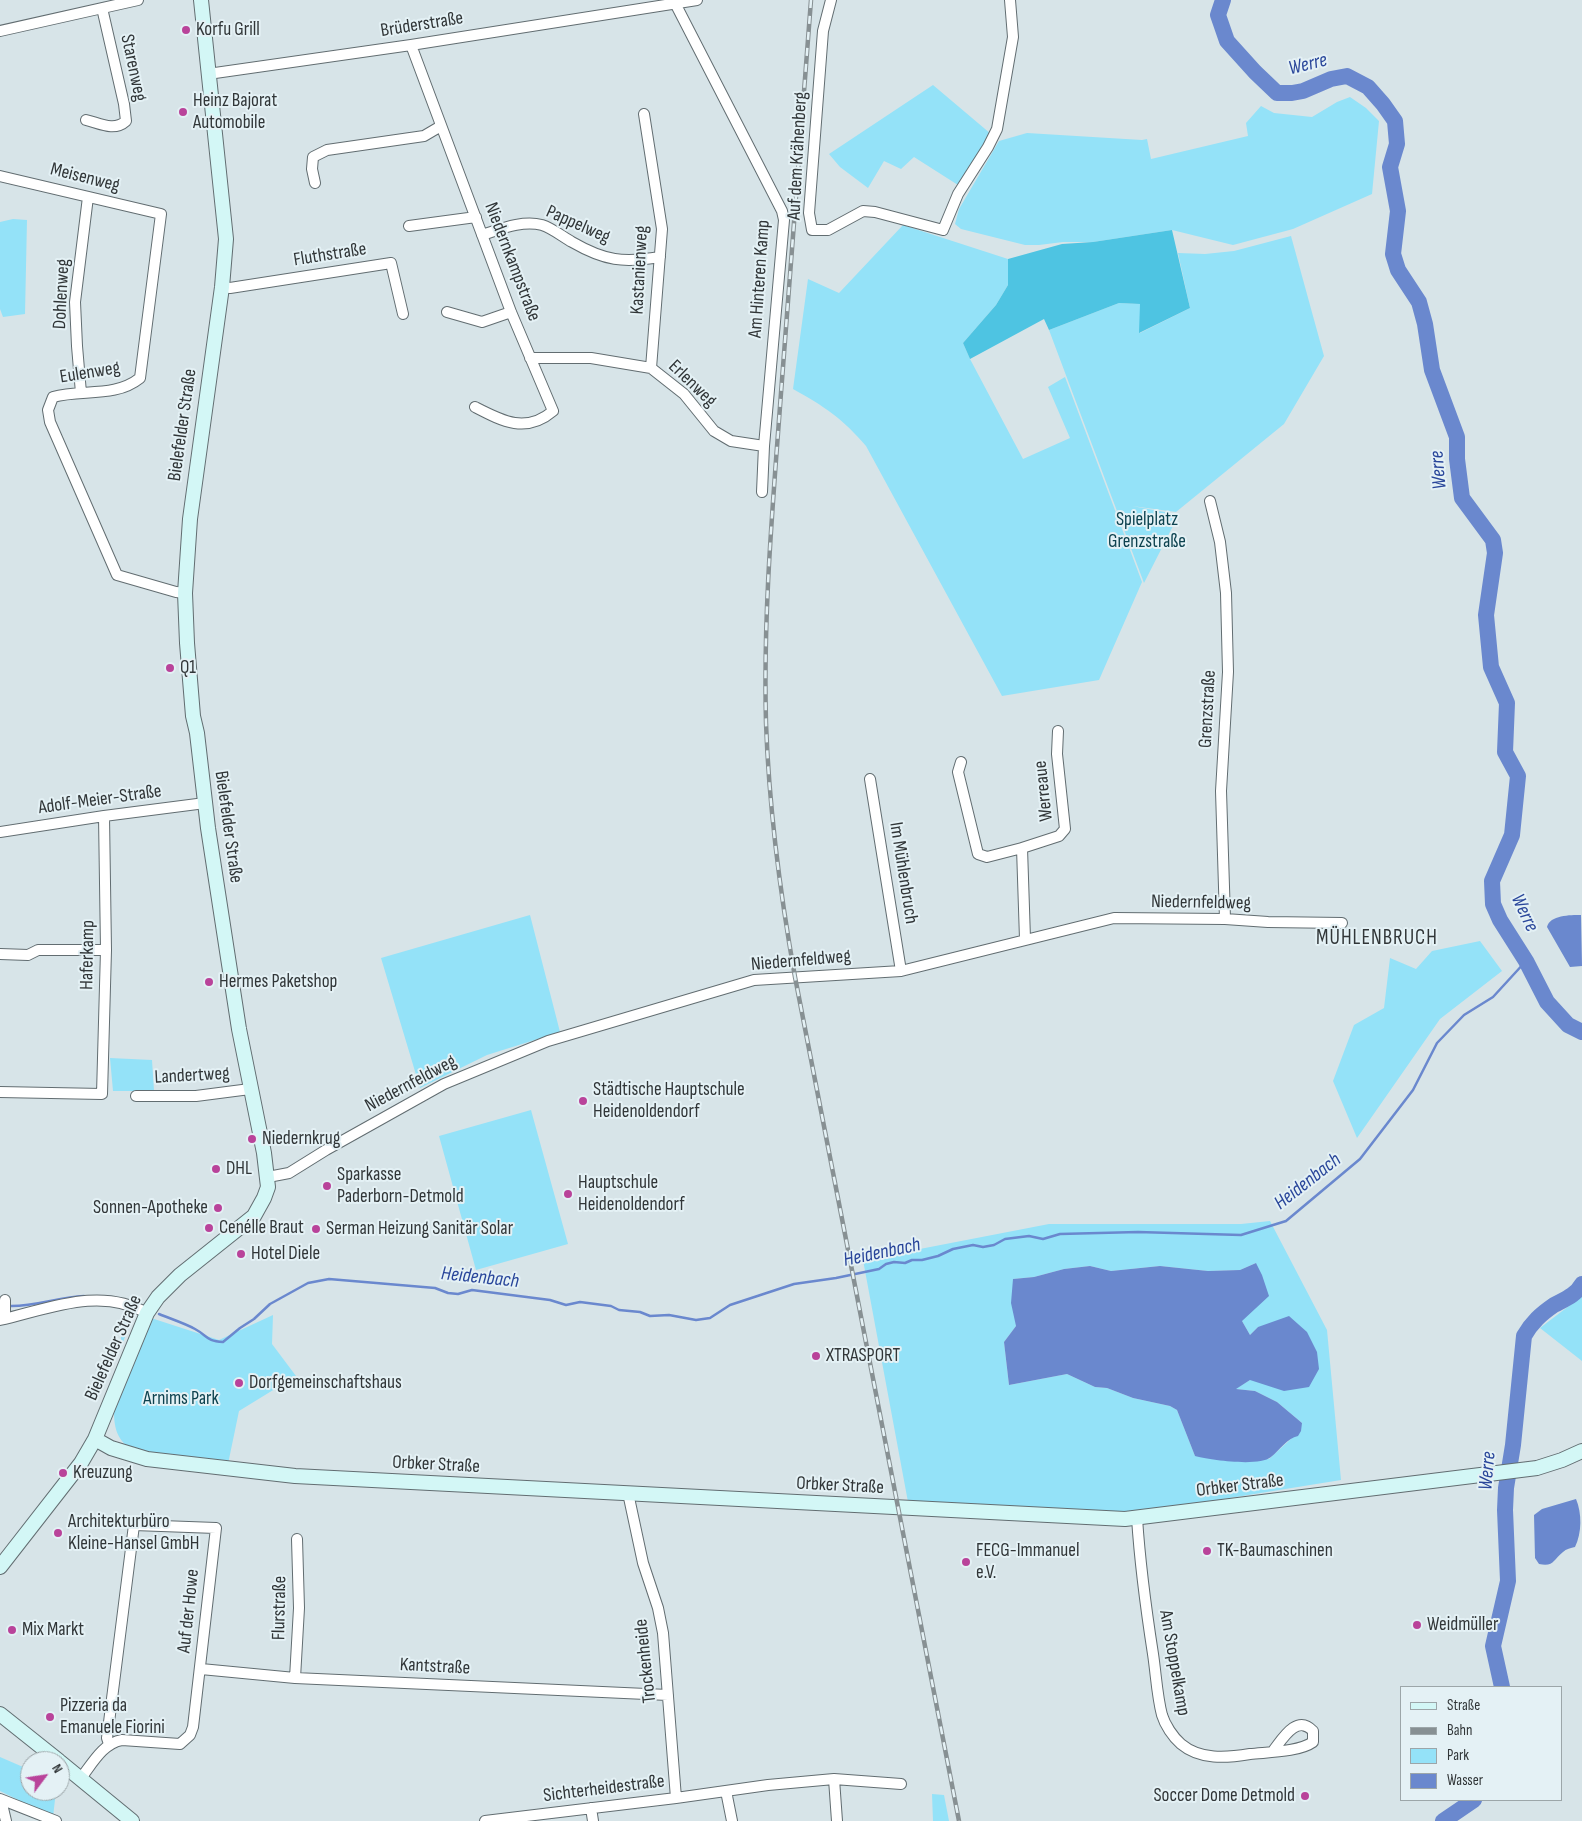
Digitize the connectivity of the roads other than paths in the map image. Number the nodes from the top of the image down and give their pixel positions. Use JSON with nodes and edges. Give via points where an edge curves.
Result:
{"nodes":[{"id":1,"x":138,"y":0,"type":"edge"},
{"id":2,"x":201,"y":0,"type":"edge"},
{"id":3,"x":697,"y":0,"type":"edge"},
{"id":4,"x":831,"y":0,"type":"edge"},
{"id":5,"x":1010,"y":0,"type":"edge"},
{"id":6,"x":672,"y":2,"type":"edge"},
{"id":7,"x":102,"y":8,"type":"junction"},
{"id":8,"x":0,"y":31,"type":"edge"},
{"id":9,"x":411,"y":45,"type":"junction"},
{"id":10,"x":208,"y":74,"type":"junction"},
{"id":11,"x":644,"y":114,"type":"dead end"},
{"id":12,"x":86,"y":120,"type":"dead end"},
{"id":13,"x":441,"y":126,"type":"junction"},
{"id":14,"x":0,"y":176,"type":"edge"},
{"id":15,"x":315,"y":183,"type":"dead end"},
{"id":16,"x":88,"y":197,"type":"junction"},
{"id":17,"x":161,"y":214,"type":"joint"},
{"id":18,"x":476,"y":217,"type":"junction"},
{"id":19,"x":409,"y":226,"type":"dead end"},
{"id":20,"x":482,"y":235,"type":"junction"},
{"id":21,"x":660,"y":257,"type":"junction"},
{"id":22,"x":222,"y":288,"type":"junction"},
{"id":23,"x":447,"y":312,"type":"dead end"},
{"id":24,"x":511,"y":312,"type":"junction"},
{"id":25,"x":403,"y":314,"type":"dead end"},
{"id":26,"x":530,"y":358,"type":"junction"},
{"id":27,"x":651,"y":368,"type":"junction"},
{"id":28,"x":81,"y":393,"type":"junction"},
{"id":29,"x":475,"y":407,"type":"dead end"},
{"id":30,"x":764,"y":446,"type":"junction"},
{"id":31,"x":762,"y":492,"type":"dead end"},
{"id":32,"x":1210,"y":501,"type":"dead end"},
{"id":33,"x":185,"y":593,"type":"junction"},
{"id":34,"x":1058,"y":731,"type":"dead end"},
{"id":35,"x":962,"y":762,"type":"dead end"},
{"id":36,"x":870,"y":779,"type":"dead end"},
{"id":37,"x":205,"y":802,"type":"junction"},
{"id":38,"x":104,"y":816,"type":"junction"},
{"id":39,"x":0,"y":832,"type":"edge"},
{"id":40,"x":1022,"y":848,"type":"junction"},
{"id":41,"x":1226,"y":919,"type":"junction"},
{"id":42,"x":1342,"y":923,"type":"dead end"},
{"id":43,"x":1025,"y":939,"type":"junction"},
{"id":44,"x":106,"y":950,"type":"junction"},
{"id":45,"x":0,"y":954,"type":"edge"},
{"id":46,"x":901,"y":971,"type":"junction"},
{"id":47,"x":250,"y":1090,"type":"junction"},
{"id":48,"x":0,"y":1092,"type":"edge"},
{"id":49,"x":136,"y":1096,"type":"dead end"},
{"id":50,"x":268,"y":1177,"type":"junction"},
{"id":51,"x":5,"y":1303,"type":"dead end"},
{"id":52,"x":147,"y":1313,"type":"junction"},
{"id":53,"x":3,"y":1319,"type":"edge"},
{"id":54,"x":95,"y":1439,"type":"junction"},
{"id":55,"x":1582,"y":1451,"type":"edge"},
{"id":56,"x":628,"y":1493,"type":"junction"},
{"id":57,"x":1137,"y":1518,"type":"junction"},
{"id":58,"x":298,"y":1539,"type":"dead end"},
{"id":59,"x":0,"y":1567,"type":"edge"},
{"id":60,"x":201,"y":1669,"type":"junction"},
{"id":61,"x":295,"y":1678,"type":"junction"},
{"id":62,"x":668,"y":1695,"type":"junction"},
{"id":63,"x":0,"y":1714,"type":"edge"},
{"id":64,"x":109,"y":1744,"type":"junction"},
{"id":65,"x":46,"y":1751,"type":"edge"},
{"id":66,"x":1273,"y":1751,"type":"dead end"},
{"id":67,"x":70,"y":1770,"type":"edge"},
{"id":68,"x":81,"y":1778,"type":"junction"},
{"id":69,"x":834,"y":1779,"type":"junction"},
{"id":70,"x":901,"y":1784,"type":"dead end"},
{"id":71,"x":726,"y":1791,"type":"junction"},
{"id":72,"x":676,"y":1798,"type":"junction"},
{"id":73,"x":0,"y":1800,"type":"edge"},
{"id":74,"x":591,"y":1808,"type":"junction"},
{"id":75,"x":6,"y":1821,"type":"edge"},
{"id":76,"x":56,"y":1821,"type":"edge"},
{"id":77,"x":132,"y":1821,"type":"edge"},
{"id":78,"x":485,"y":1821,"type":"edge"},
{"id":79,"x":593,"y":1821,"type":"edge"},
{"id":80,"x":732,"y":1821,"type":"edge"},
{"id":81,"x":837,"y":1821,"type":"edge"}],
"edges":[{"from":1,"to":7,"type":"street"},
{"from":2,"to":10,"type":"main road","name":"Bielefelder Straße"},
{"from":3,"to":6,"type":"street","name":"Brüderstraße"},
{"from":4,"to":5,"type":"street","name":"Auf dem Krähenberg","via":[[822,31],[809,212],[812,230],[828,230],[863,211],[943,230],[958,194],[997,129],[1013,37]]},
{"from":6,"to":9,"type":"street","name":"Brüderstraße"},
{"from":6,"to":30,"type":"street","name":"Am Hinteren Kamp","via":[[784,220]]},
{"from":7,"to":8,"type":"street"},
{"from":7,"to":12,"type":"street","name":"Starenweg","via":[[126,121],[113,128]]},
{"from":9,"to":10,"type":"street","name":"Brüderstraße"},
{"from":9,"to":13,"type":"street","name":"Niedernkampstraße"},
{"from":10,"to":22,"type":"main road","name":"Bielefelder Straße","via":[[225,221],[226,256]]},
{"from":11,"to":21,"type":"street","name":"Kastanienweg","via":[[662,229]]},
{"from":13,"to":15,"type":"street","via":[[424,136],[327,150],[313,157]]},
{"from":13,"to":18,"type":"street","name":"Niedernkampstraße"},
{"from":14,"to":16,"type":"street","name":"Meisenweg"},
{"from":16,"to":17,"type":"street","name":"Meisenweg"},
{"from":16,"to":28,"type":"street","name":"Dohlenweg","via":[[75,302]]},
{"from":17,"to":28,"type":"street","name":"Eulenweg","via":[[140,378],[123,388]]},
{"from":18,"to":19,"type":"street"},
{"from":18,"to":20,"type":"street","name":"Niedernkampstraße"},
{"from":20,"to":21,"type":"street","name":"Pappelweg","via":[[512,225],[527,224],[543,226],[590,252],[613,260]]},
{"from":20,"to":24,"type":"street","name":"Niedernkampstraße"},
{"from":21,"to":27,"type":"street","name":"Kastanienweg"},
{"from":22,"to":25,"type":"street","name":"Fluthstraße","via":[[391,263]]},
{"from":22,"to":33,"type":"main road","name":"Bielefelder Straße","via":[[196,469]]},
{"from":23,"to":24,"type":"street","via":[[482,322]]},
{"from":24,"to":26,"type":"street","name":"Niedernkampstraße"},
{"from":26,"to":27,"type":"street","name":"Erlenweg","via":[[591,358]]},
{"from":26,"to":29,"type":"street","name":"Niedernkampstraße","via":[[553,411],[546,418],[520,425]]},
{"from":27,"to":30,"type":"street","name":"Erlenweg","via":[[684,394],[714,431],[731,441]]},
{"from":28,"to":33,"type":"street","name":"Eulenweg","via":[[53,397],[48,410],[50,422],[113,569],[117,575]]},
{"from":30,"to":31,"type":"street","name":"Am Hinteren Kamp"},
{"from":32,"to":41,"type":"street","name":"Grenzstraße","via":[[1220,542],[1226,593],[1228,672],[1221,791]]},
{"from":33,"to":37,"type":"main road","name":"Bielefelder Straße","via":[[193,716]]},
{"from":34,"to":40,"type":"street","name":"Werreaue","via":[[1057,754],[1065,829],[1059,836]]},
{"from":35,"to":40,"type":"street","name":"Werreaue","via":[[958,772],[978,854],[987,857]]},
{"from":36,"to":46,"type":"street","name":"Im Mühlenbruch"},
{"from":37,"to":38,"type":"street","name":"Adolf-Meier-Straße"},
{"from":37,"to":47,"type":"main road","name":"Bielefelder Straße"},
{"from":38,"to":39,"type":"street","name":"Adolf-Meier-Straße"},
{"from":38,"to":44,"type":"street","name":"Haferkamp"},
{"from":40,"to":43,"type":"street"},
{"from":41,"to":42,"type":"street","name":"Niedernfeldweg"},
{"from":41,"to":43,"type":"street","name":"Niedernfeldweg","via":[[1114,918]]},
{"from":43,"to":46,"type":"street","name":"Niedernfeldweg"},
{"from":44,"to":45,"type":"street","via":[[38,950],[28,955]]},
{"from":44,"to":48,"type":"street","name":"Haferkamp","via":[[102,1094]]},
{"from":46,"to":50,"type":"street","name":"Niedernfeldweg","via":[[754,980],[552,1039],[444,1084],[289,1173]]},
{"from":47,"to":49,"type":"street","name":"Landertweg","via":[[196,1096]]},
{"from":47,"to":50,"type":"main road","name":"Bielefelder Straße"},
{"from":50,"to":52,"type":"main road","name":"Bielefelder Straße","via":[[267,1192],[254,1216],[180,1275]]},
{"from":51,"to":53,"type":"street"},
{"from":52,"to":53,"type":"street","via":[[119,1302],[61,1299]]},
{"from":52,"to":54,"type":"main road","name":"Bielefelder Straße"},
{"from":54,"to":56,"type":"main road","name":"Orbker Straße","via":[[147,1459],[296,1476]]},
{"from":54,"to":59,"type":"main road","name":"Bielefelder Straße","via":[[81,1463]]},
{"from":55,"to":57,"type":"main road","name":"Orbker Straße","via":[[1562,1460],[1525,1469]]},
{"from":56,"to":57,"type":"main road","name":"Orbker Straße"},
{"from":56,"to":62,"type":"street","name":"Trockenheide","via":[[663,1633]]},
{"from":57,"to":66,"type":"street","name":"Am Stoppelkamp","via":[[1158,1689],[1162,1716],[1168,1729],[1188,1749],[1210,1757]]},
{"from":58,"to":61,"type":"street","name":"Flurstraße"},
{"from":60,"to":61,"type":"street","name":"Kantstraße"},
{"from":60,"to":64,"type":"street","name":"Auf der Howe","via":[[194,1727],[186,1740],[180,1744],[122,1740]]},
{"from":60,"to":64,"type":"street","name":"Auf der Howe","via":[[216,1528],[134,1525],[107,1738]]},
{"from":61,"to":62,"type":"street","name":"Kantstraße"},
{"from":62,"to":72,"type":"street","name":"Trockenheide"},
{"from":63,"to":65,"type":"main road"},
{"from":64,"to":68,"type":"street"},
{"from":67,"to":68,"type":"main road"},
{"from":68,"to":77,"type":"main road"},
{"from":69,"to":70,"type":"street","name":"Sichterheidestraße"},
{"from":69,"to":71,"type":"street","name":"Sichterheidestraße"},
{"from":69,"to":81,"type":"street"},
{"from":71,"to":72,"type":"street","name":"Sichterheidestraße"},
{"from":71,"to":80,"type":"street"},
{"from":72,"to":74,"type":"street","name":"Sichterheidestraße"},
{"from":73,"to":75,"type":"street"},
{"from":73,"to":76,"type":"street"},
{"from":74,"to":78,"type":"street","name":"Sichterheidestraße"},
{"from":74,"to":79,"type":"street"}]}
